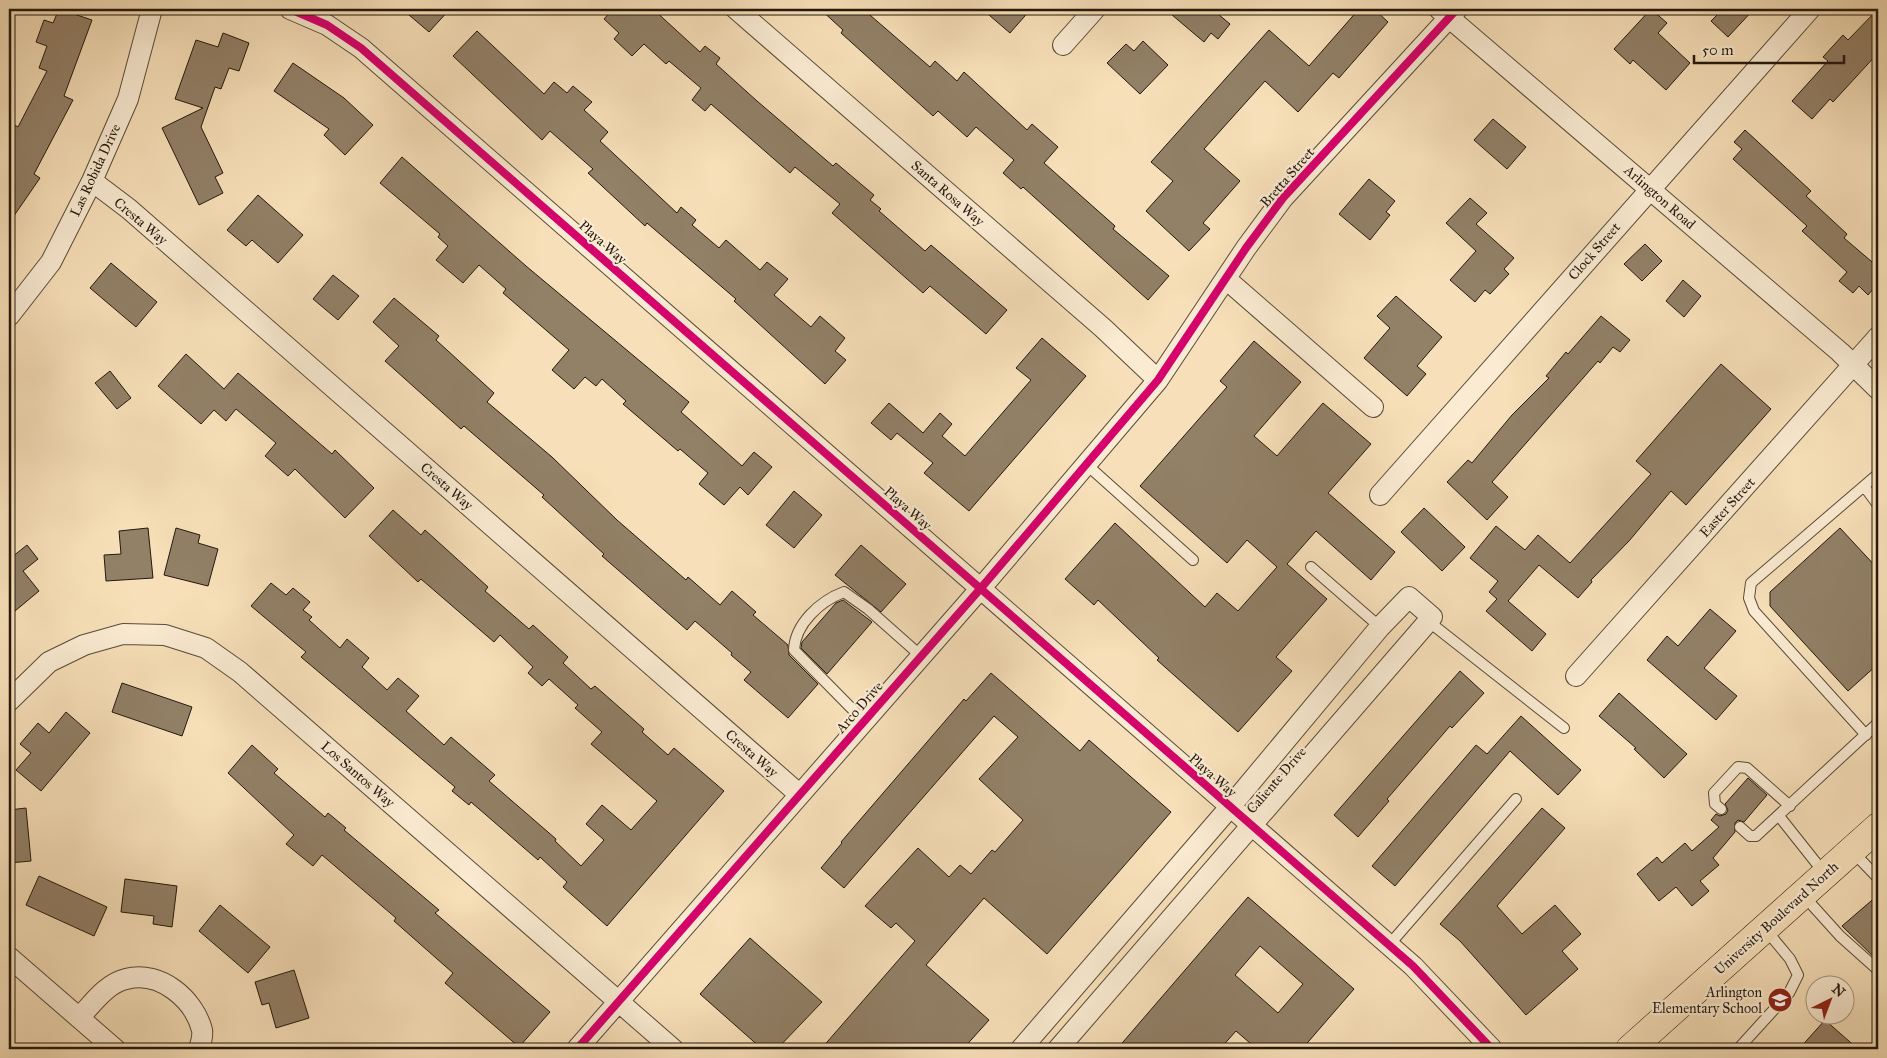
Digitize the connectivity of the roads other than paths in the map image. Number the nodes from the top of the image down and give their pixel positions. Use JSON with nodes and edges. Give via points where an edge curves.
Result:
{"nodes":[{"id":1,"x":152,"y":9,"type":"edge"},
{"id":2,"x":290,"y":9,"type":"edge"},
{"id":3,"x":736,"y":9,"type":"edge"},
{"id":4,"x":1095,"y":9,"type":"edge"},
{"id":5,"x":1810,"y":9,"type":"edge"},
{"id":6,"x":1448,"y":12,"type":"edge"},
{"id":7,"x":1062,"y":45,"type":"dead end"},
{"id":8,"x":92,"y":181,"type":"junction"},
{"id":9,"x":1650,"y":188,"type":"junction"},
{"id":10,"x":1226,"y":279,"type":"junction"},
{"id":11,"x":9,"y":316,"type":"edge"},
{"id":12,"x":1878,"y":337,"type":"edge"},
{"id":13,"x":1854,"y":364,"type":"junction"},
{"id":14,"x":1158,"y":380,"type":"junction"},
{"id":15,"x":1878,"y":390,"type":"edge"},
{"id":16,"x":1373,"y":407,"type":"dead end"},
{"id":17,"x":1086,"y":464,"type":"junction"},
{"id":18,"x":1878,"y":474,"type":"edge"},
{"id":19,"x":1864,"y":486,"type":"junction"},
{"id":20,"x":1380,"y":495,"type":"dead end"},
{"id":21,"x":1878,"y":505,"type":"edge"},
{"id":22,"x":1193,"y":560,"type":"dead end"},
{"id":23,"x":1311,"y":567,"type":"dead end"},
{"id":24,"x":981,"y":588,"type":"junction"},
{"id":25,"x":1428,"y":621,"type":"junction"},
{"id":26,"x":1380,"y":628,"type":"junction"},
{"id":27,"x":921,"y":656,"type":"junction"},
{"id":28,"x":1576,"y":676,"type":"dead end"},
{"id":29,"x":9,"y":701,"type":"edge"},
{"id":30,"x":864,"y":721,"type":"junction"},
{"id":31,"x":1878,"y":723,"type":"edge"},
{"id":32,"x":1564,"y":728,"type":"dead end"},
{"id":33,"x":1866,"y":735,"type":"junction"},
{"id":34,"x":799,"y":794,"type":"junction"},
{"id":35,"x":1516,"y":799,"type":"dead end"},
{"id":36,"x":1790,"y":806,"type":"junction"},
{"id":37,"x":1230,"y":807,"type":"junction"},
{"id":38,"x":1721,"y":809,"type":"dead end"},
{"id":39,"x":1779,"y":816,"type":"junction"},
{"id":40,"x":1878,"y":826,"type":"edge"},
{"id":41,"x":1252,"y":827,"type":"junction"},
{"id":42,"x":1740,"y":827,"type":"dead end"},
{"id":43,"x":1851,"y":850,"type":"junction"},
{"id":44,"x":1825,"y":874,"type":"junction"},
{"id":45,"x":1878,"y":878,"type":"edge"},
{"id":46,"x":1802,"y":894,"type":"junction"},
{"id":47,"x":1765,"y":928,"type":"junction"},
{"id":48,"x":1389,"y":944,"type":"junction"},
{"id":49,"x":9,"y":957,"type":"edge"},
{"id":50,"x":1878,"y":970,"type":"edge"},
{"id":51,"x":618,"y":1002,"type":"junction"},
{"id":52,"x":79,"y":1018,"type":"junction"},
{"id":53,"x":115,"y":1049,"type":"edge"},
{"id":54,"x":200,"y":1049,"type":"edge"},
{"id":55,"x":576,"y":1049,"type":"edge"},
{"id":56,"x":673,"y":1049,"type":"edge"},
{"id":57,"x":1021,"y":1049,"type":"edge"},
{"id":58,"x":1058,"y":1049,"type":"edge"},
{"id":59,"x":1492,"y":1049,"type":"edge"},
{"id":60,"x":1630,"y":1049,"type":"edge"},
{"id":61,"x":1738,"y":1049,"type":"edge"}],
"edges":[{"from":1,"to":8,"type":"street","name":"Las Robida Drive","via":[[128,99]]},
{"from":2,"to":24,"type":"street","name":"Playa Way","via":[[327,25],[361,48]]},
{"from":3,"to":14,"type":"street","name":"Santa Rosa Way","via":[[1103,328]]},
{"from":4,"to":7,"type":"street"},
{"from":5,"to":9,"type":"street","name":"Clock Street"},
{"from":6,"to":9,"type":"street","name":"Arlington Road"},
{"from":6,"to":10,"type":"street","name":"Bretta Street","via":[[1284,198]]},
{"from":8,"to":11,"type":"street","name":"Las Robida Drive","via":[[51,262]]},
{"from":8,"to":34,"type":"street","name":"Cresta Way","via":[[129,209]]},
{"from":9,"to":13,"type":"street","name":"Arlington Road"},
{"from":9,"to":20,"type":"street","name":"Clock Street"},
{"from":10,"to":14,"type":"street","name":"Bretta Street"},
{"from":10,"to":16,"type":"street"},
{"from":12,"to":13,"type":"street","name":"Easter Street"},
{"from":13,"to":15,"type":"street","name":"Arlington Road"},
{"from":13,"to":28,"type":"street","name":"Easter Street"},
{"from":14,"to":17,"type":"street","name":"Arco Drive"},
{"from":17,"to":22,"type":"lane"},
{"from":17,"to":24,"type":"street","name":"Arco Drive"},
{"from":18,"to":19,"type":"lane"},
{"from":19,"to":21,"type":"lane"},
{"from":19,"to":33,"type":"lane","via":[[1751,583],[1749,598],[1754,611]]},
{"from":23,"to":26,"type":"lane"},
{"from":24,"to":27,"type":"street","name":"Arco Drive"},
{"from":24,"to":37,"type":"street","name":"Playa Way"},
{"from":25,"to":26,"type":"street","name":"Caliente Drive","via":[[1432,617],[1409,597]]},
{"from":25,"to":32,"type":"lane"},
{"from":25,"to":41,"type":"street","name":"Caliente Drive"},
{"from":26,"to":37,"type":"street","name":"Caliente Drive"},
{"from":27,"to":30,"type":"street","name":"Arco Drive"},
{"from":27,"to":30,"type":"lane","via":[[844,592],[830,597],[801,624],[794,639],[794,650]]},
{"from":29,"to":51,"type":"street","name":"Los Santos Way","via":[[49,662],[84,645],[123,634],[165,635],[206,648],[240,672]]},
{"from":30,"to":34,"type":"street","name":"Arco Drive"},
{"from":31,"to":33,"type":"lane"},
{"from":33,"to":36,"type":"lane"},
{"from":34,"to":51,"type":"street","name":"Arco Drive"},
{"from":35,"to":48,"type":"lane"},
{"from":36,"to":38,"type":"lane","via":[[1748,768],[1738,767],[1714,793],[1715,804]]},
{"from":36,"to":39,"type":"lane"},
{"from":37,"to":41,"type":"street","name":"Playa Way"},
{"from":37,"to":57,"type":"street","name":"Caliente Drive"},
{"from":39,"to":42,"type":"lane","via":[[1756,836],[1750,836]]},
{"from":39,"to":44,"type":"lane"},
{"from":40,"to":43,"type":"main road","name":"University Boulevard North"},
{"from":41,"to":48,"type":"street","name":"Playa Way"},
{"from":41,"to":58,"type":"street","name":"Caliente Drive"},
{"from":43,"to":44,"type":"main road","name":"University Boulevard North"},
{"from":43,"to":45,"type":"lane"},
{"from":44,"to":46,"type":"main road","name":"University Boulevard North"},
{"from":46,"to":47,"type":"main road","name":"University Boulevard North"},
{"from":46,"to":50,"type":"lane","via":[[1840,936]]},
{"from":47,"to":60,"type":"main road","name":"University Boulevard North"},
{"from":47,"to":61,"type":"lane","via":[[1790,958],[1798,975],[1789,993]]},
{"from":48,"to":59,"type":"street","name":"Playa Way"},
{"from":49,"to":52,"type":"street"},
{"from":51,"to":55,"type":"street","name":"Arco Drive"},
{"from":51,"to":56,"type":"street","name":"Los Santos Way"},
{"from":52,"to":53,"type":"street"},
{"from":52,"to":54,"type":"street","via":[[105,990],[119,982],[151,978],[172,988],[192,1006],[203,1032]]}]}
